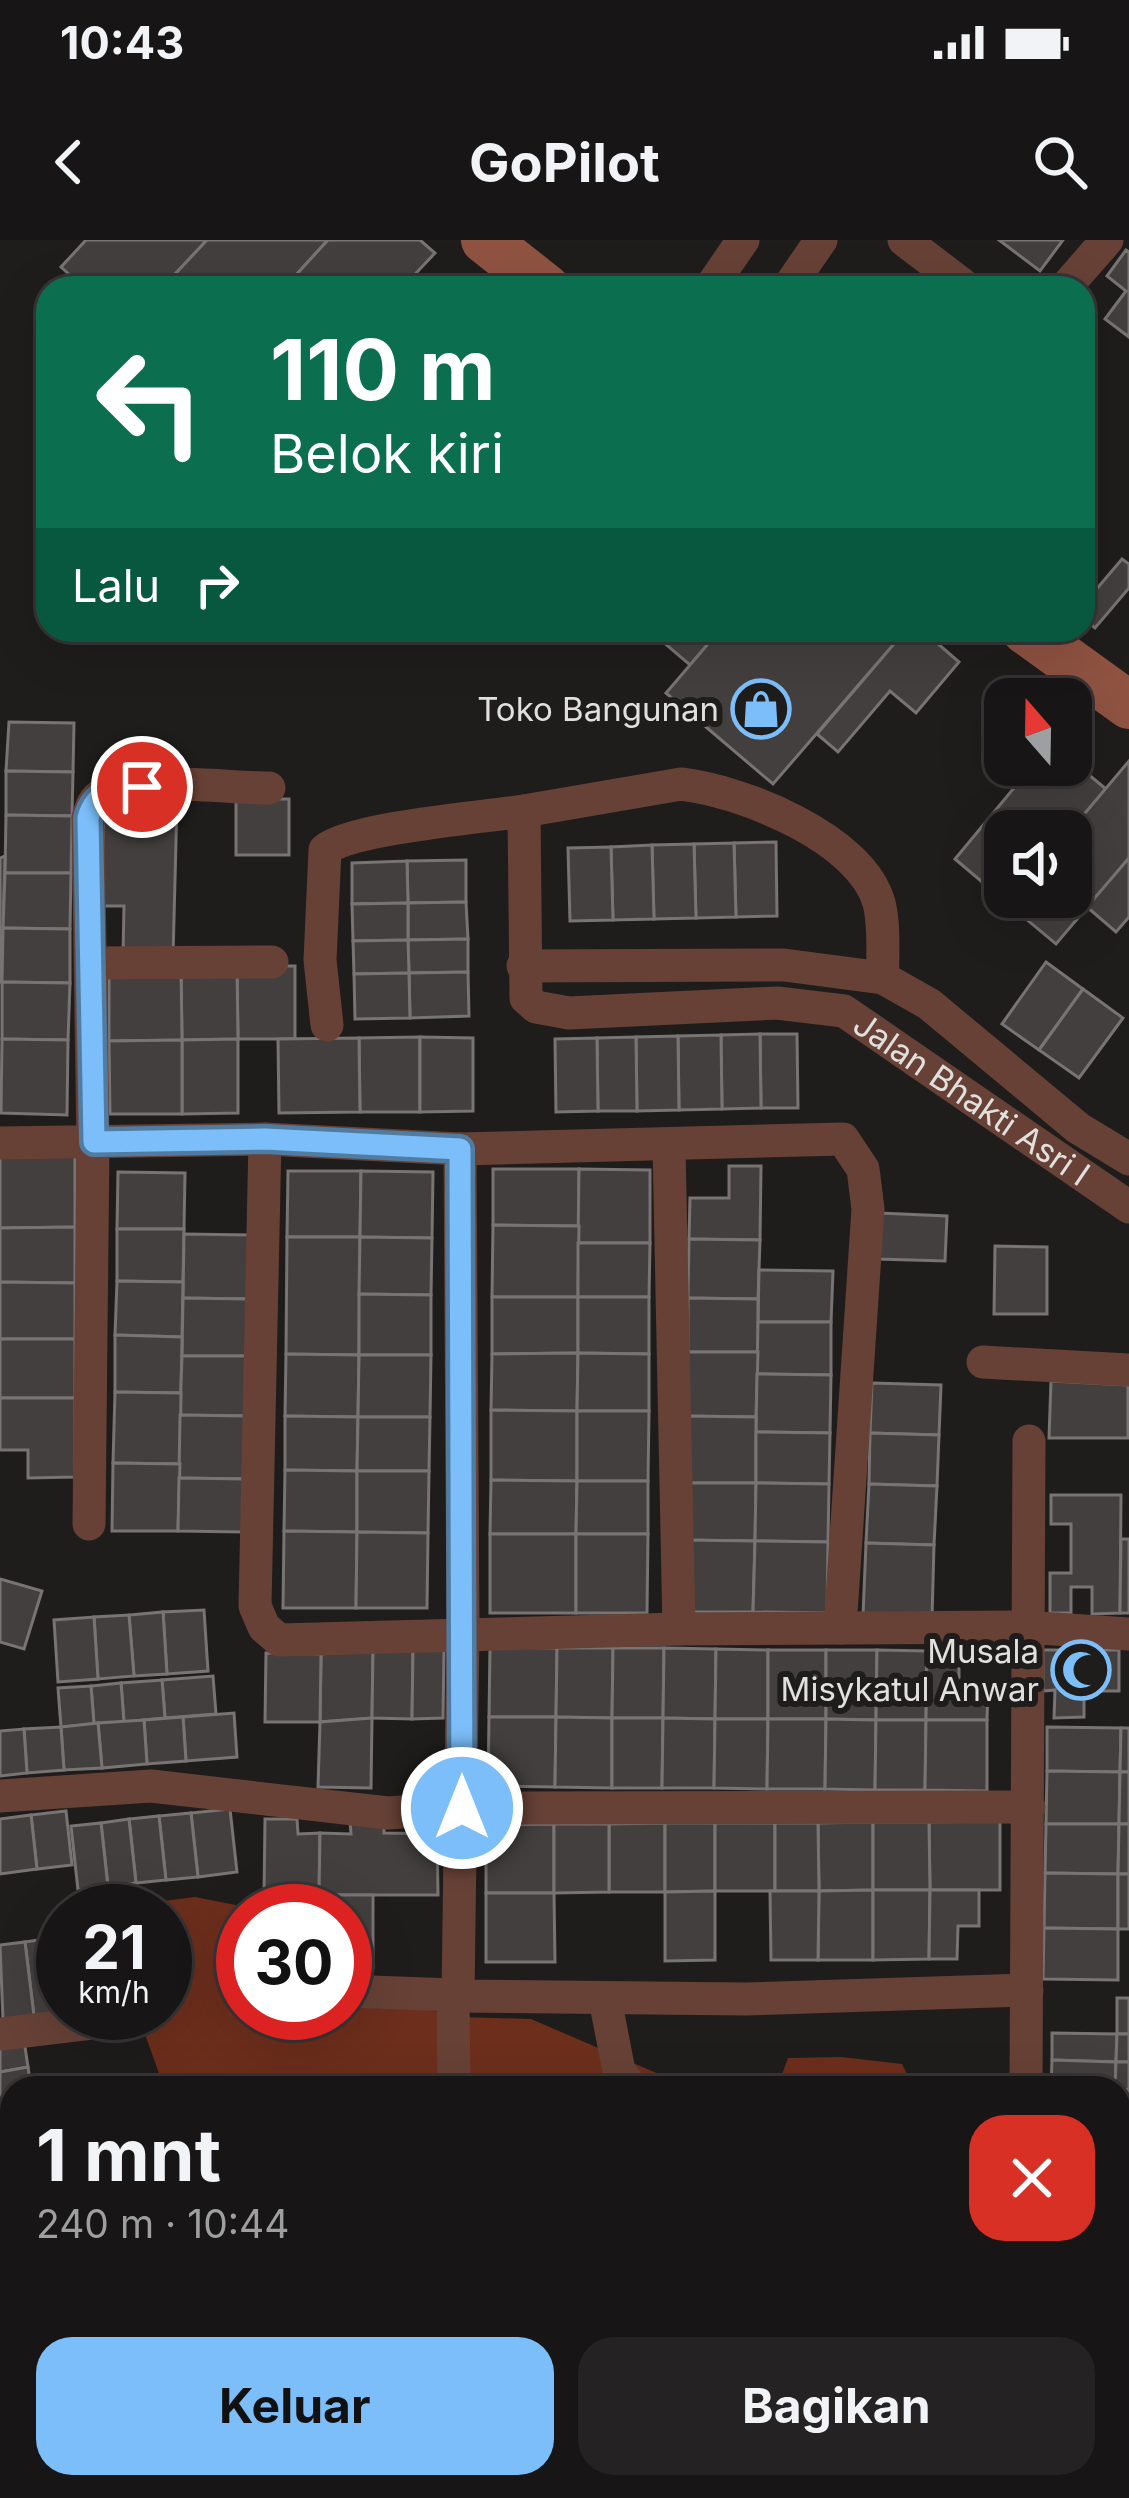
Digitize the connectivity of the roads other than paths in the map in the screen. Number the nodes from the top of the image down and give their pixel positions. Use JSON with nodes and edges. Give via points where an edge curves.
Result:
{"nodes":[{"id":1,"x":485,"y":240,"type":"edge"},
{"id":2,"x":743,"y":240,"type":"edge"},
{"id":3,"x":821,"y":240,"type":"edge"},
{"id":4,"x":904,"y":240,"type":"edge"},
{"id":5,"x":1107,"y":240,"type":"edge"},
{"id":6,"x":531,"y":276,"type":"edge"},
{"id":7,"x":718,"y":276,"type":"edge"},
{"id":8,"x":796,"y":276,"type":"edge"},
{"id":9,"x":951,"y":276,"type":"edge"},
{"id":10,"x":1076,"y":276,"type":"edge"},
{"id":11,"x":1042,"y":642,"type":"edge"},
{"id":12,"x":1129,"y":705,"type":"edge"},
{"id":13,"x":269,"y":788,"type":"dead end"},
{"id":14,"x":524,"y":811,"type":"junction"},
{"id":15,"x":272,"y":962,"type":"dead end"},
{"id":16,"x":91,"y":963,"type":"junction"},
{"id":17,"x":883,"y":978,"type":"junction"},
{"id":18,"x":525,"y":982,"type":"junction"},
{"id":19,"x":327,"y":1025,"type":"dead end"},
{"id":20,"x":265,"y":1139,"type":"junction"},
{"id":21,"x":94,"y":1142,"type":"junction"},
{"id":22,"x":0,"y":1143,"type":"edge"},
{"id":23,"x":668,"y":1147,"type":"junction"},
{"id":24,"x":460,"y":1149,"type":"junction"},
{"id":25,"x":1129,"y":1159,"type":"edge"},
{"id":26,"x":1129,"y":1207,"type":"edge"},
{"id":27,"x":983,"y":1363,"type":"dead end"},
{"id":28,"x":1129,"y":1370,"type":"edge"},
{"id":29,"x":1029,"y":1441,"type":"dead end"},
{"id":30,"x":89,"y":1524,"type":"dead end"},
{"id":31,"x":1025,"y":1627,"type":"junction"},
{"id":32,"x":840,"y":1628,"type":"junction"},
{"id":33,"x":679,"y":1629,"type":"junction"},
{"id":34,"x":463,"y":1631,"type":"junction"},
{"id":35,"x":1129,"y":1634,"type":"edge"},
{"id":36,"x":0,"y":1796,"type":"edge"},
{"id":37,"x":1029,"y":1807,"type":"junction"},
{"id":38,"x":462,"y":1808,"type":"junction"},
{"id":39,"x":1027,"y":1990,"type":"junction"},
{"id":40,"x":372,"y":1991,"type":"edge"},
{"id":41,"x":455,"y":1996,"type":"junction"},
{"id":42,"x":605,"y":1999,"type":"junction"},
{"id":43,"x":36,"y":2030,"type":"edge"},
{"id":44,"x":0,"y":2034,"type":"edge"},
{"id":45,"x":454,"y":2076,"type":"edge"},
{"id":46,"x":624,"y":2076,"type":"edge"},
{"id":47,"x":1027,"y":2076,"type":"edge"}],
"edges":[{"from":1,"to":6,"type":"main road"},
{"from":2,"to":7,"type":"street"},
{"from":3,"to":8,"type":"street"},
{"from":4,"to":9,"type":"street"},
{"from":5,"to":10,"type":"street"},
{"from":11,"to":12,"type":"main road"},
{"from":13,"to":16,"type":"street","via":[[142,787],[105,792],[92,803]]},
{"from":14,"to":17,"type":"street","via":[[681,784],[778,814],[862,870],[879,904]]},
{"from":14,"to":18,"type":"street"},
{"from":14,"to":19,"type":"street","via":[[344,839],[325,850],[320,960]]},
{"from":15,"to":16,"type":"street"},
{"from":16,"to":21,"type":"street"},
{"from":17,"to":18,"type":"street","via":[[784,965]]},
{"from":17,"to":25,"type":"street","via":[[929,1004],[1078,1128]]},
{"from":18,"to":26,"type":"street","name":"Jalan Bhakti Asri I","via":[[552,1012],[777,1003],[844,1011]]},
{"from":20,"to":21,"type":"street"},
{"from":20,"to":24,"type":"street"},
{"from":20,"to":34,"type":"street","via":[[255,1564],[264,1627],[279,1640],[304,1642]]},
{"from":21,"to":22,"type":"street"},
{"from":21,"to":30,"type":"street"},
{"from":23,"to":24,"type":"street"},
{"from":23,"to":32,"type":"street","via":[[836,1137],[858,1155],[868,1209]]},
{"from":23,"to":33,"type":"street"},
{"from":24,"to":34,"type":"street"},
{"from":27,"to":28,"type":"street"},
{"from":29,"to":31,"type":"street"},
{"from":31,"to":32,"type":"street"},
{"from":31,"to":35,"type":"street"},
{"from":31,"to":37,"type":"street"},
{"from":32,"to":33,"type":"street"},
{"from":33,"to":34,"type":"street"},
{"from":34,"to":38,"type":"street"},
{"from":36,"to":38,"type":"street","via":[[151,1786],[388,1813]]},
{"from":37,"to":38,"type":"street"},
{"from":37,"to":39,"type":"street"},
{"from":38,"to":41,"type":"street"},
{"from":39,"to":42,"type":"street"},
{"from":39,"to":47,"type":"street"},
{"from":40,"to":41,"type":"street"},
{"from":41,"to":42,"type":"street"},
{"from":41,"to":45,"type":"street"},
{"from":42,"to":46,"type":"street"},
{"from":43,"to":44,"type":"street"}]}
